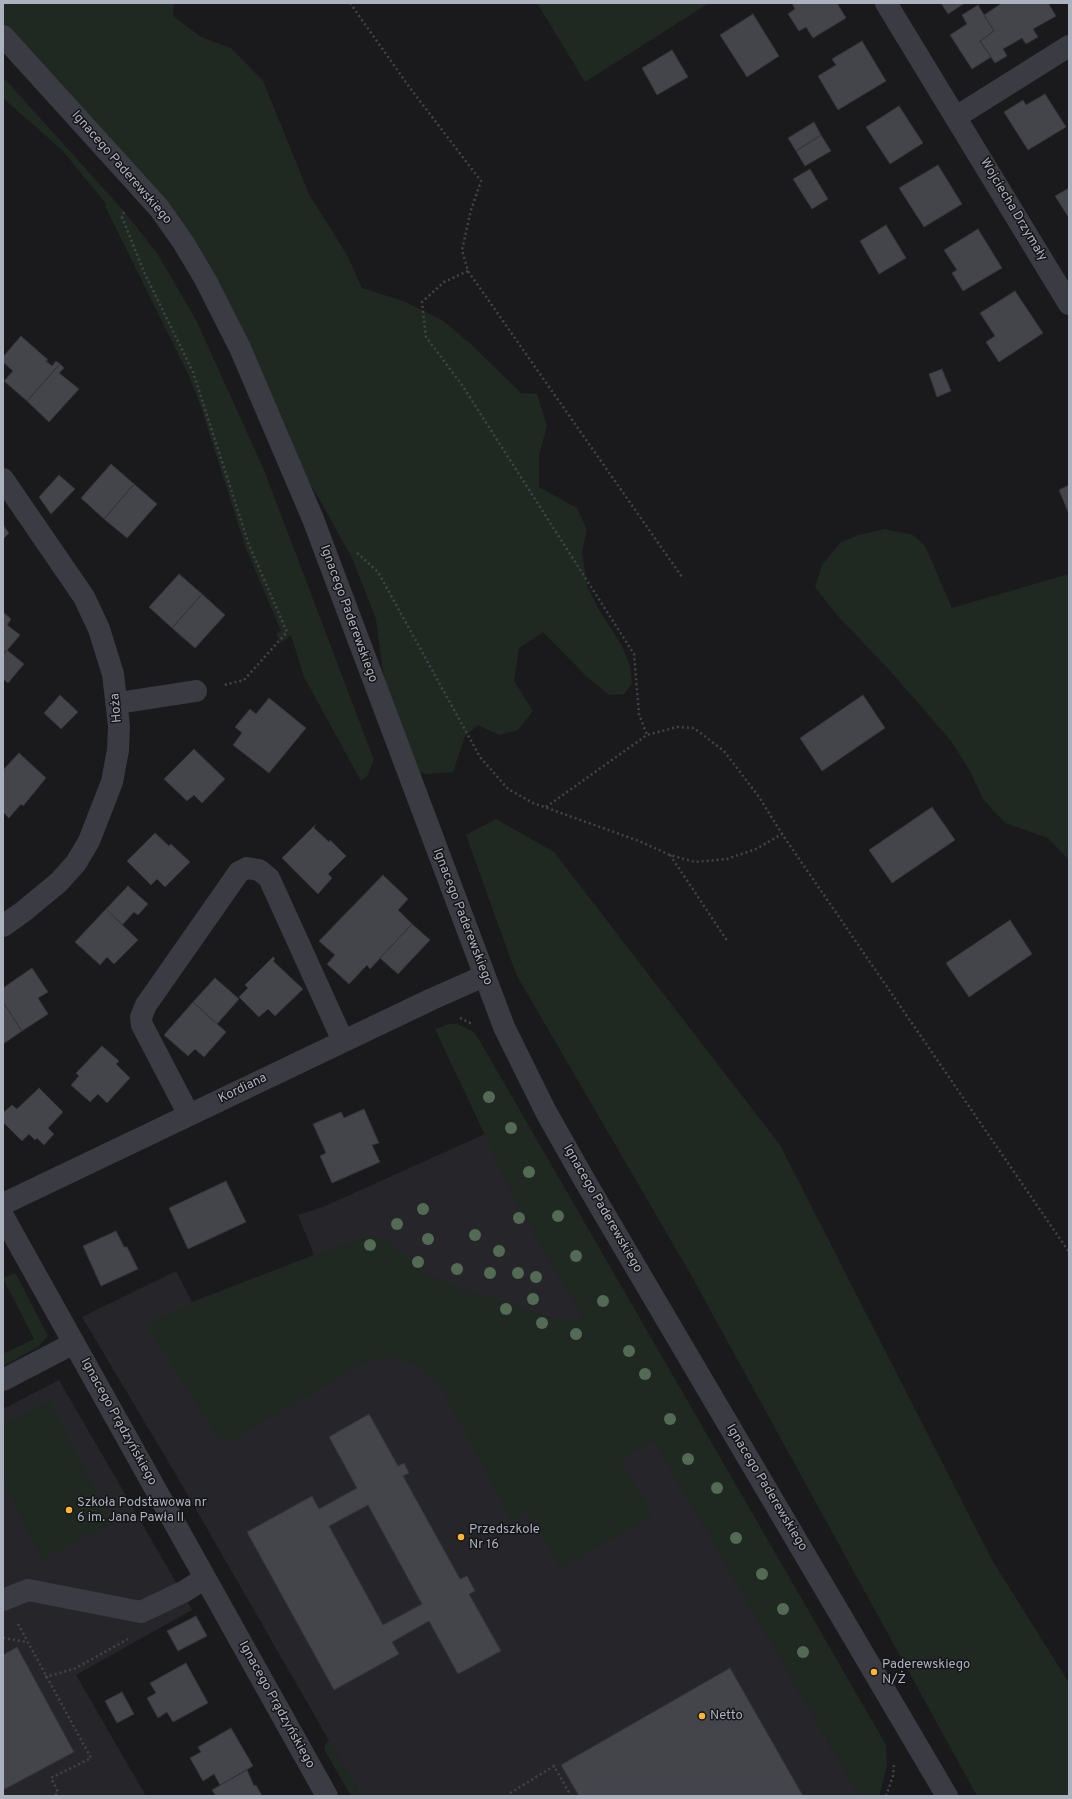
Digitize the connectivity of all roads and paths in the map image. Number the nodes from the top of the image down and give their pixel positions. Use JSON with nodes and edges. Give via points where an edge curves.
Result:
{"nodes":[{"id":1,"x":350,"y":3,"type":"edge"},
{"id":2,"x":886,"y":3,"type":"edge"},
{"id":3,"x":3,"y":36,"type":"edge"},
{"id":4,"x":1069,"y":46,"type":"edge"},
{"id":5,"x":956,"y":117,"type":"junction"},
{"id":6,"x":125,"y":207,"type":"dead end"},
{"id":7,"x":468,"y":271,"type":"junction"},
{"id":8,"x":1069,"y":304,"type":"edge"},
{"id":9,"x":3,"y":478,"type":"edge"},
{"id":10,"x":351,"y":548,"type":"dead end"},
{"id":11,"x":682,"y":577,"type":"dead end"},
{"id":12,"x":196,"y":691,"type":"joint"},
{"id":13,"x":118,"y":703,"type":"junction"},
{"id":14,"x":647,"y":735,"type":"junction"},
{"id":15,"x":546,"y":807,"type":"junction"},
{"id":16,"x":782,"y":834,"type":"junction"},
{"id":17,"x":670,"y":855,"type":"junction"},
{"id":18,"x":3,"y":926,"type":"edge"},
{"id":19,"x":728,"y":942,"type":"dead end"},
{"id":20,"x":484,"y":976,"type":"junction"},
{"id":21,"x":457,"y":1017,"type":"dead end"},
{"id":22,"x":477,"y":1028,"type":"dead end"},
{"id":23,"x":343,"y":1041,"type":"junction"},
{"id":24,"x":189,"y":1115,"type":"junction"},
{"id":25,"x":3,"y":1204,"type":"edge"},
{"id":26,"x":3,"y":1216,"type":"edge"},
{"id":27,"x":1069,"y":1252,"type":"edge"},
{"id":28,"x":74,"y":1343,"type":"junction"},
{"id":29,"x":3,"y":1380,"type":"edge"},
{"id":30,"x":205,"y":1578,"type":"junction"},
{"id":31,"x":4,"y":1600,"type":"edge"},
{"id":32,"x":3,"y":1638,"type":"edge"},
{"id":33,"x":130,"y":1638,"type":"dead end"},
{"id":34,"x":28,"y":1642,"type":"junction"},
{"id":35,"x":46,"y":1677,"type":"junction"},
{"id":36,"x":895,"y":1761,"type":"dead end"},
{"id":37,"x":510,"y":1793,"type":"dead end"},
{"id":38,"x":55,"y":1796,"type":"edge"},
{"id":39,"x":327,"y":1796,"type":"edge"},
{"id":40,"x":571,"y":1796,"type":"edge"},
{"id":41,"x":886,"y":1796,"type":"edge"},
{"id":42,"x":947,"y":1796,"type":"edge"}],
"edges":[{"from":1,"to":7,"type":"path","via":[[410,88],[481,181],[462,250]]},
{"from":2,"to":5,"type":"street","name":"Wojciecha Drzymały"},
{"from":3,"to":20,"type":"street","name":"Ignacego Paderewskiego","via":[[159,208],[183,242],[219,306],[240,348],[313,519]]},
{"from":4,"to":5,"type":"street"},
{"from":5,"to":8,"type":"street","name":"Wojciecha Drzymały"},
{"from":6,"to":12,"type":"path","via":[[122,217],[144,272],[193,372],[249,545],[287,632],[244,680]]},
{"from":7,"to":11,"type":"path"},
{"from":7,"to":14,"type":"path","via":[[444,282],[422,302],[426,337],[462,385],[634,654],[639,714]]},
{"from":9,"to":13,"type":"street","name":"Hoża","via":[[84,597],[113,674]]},
{"from":10,"to":15,"type":"path","via":[[378,572],[480,757],[508,789]]},
{"from":12,"to":13,"type":"street"},
{"from":13,"to":18,"type":"street","name":"Hoża","via":[[118,750],[112,782],[89,842],[76,863],[59,882]]},
{"from":14,"to":15,"type":"path"},
{"from":14,"to":16,"type":"path","via":[[677,727],[694,728],[724,751],[759,797]]},
{"from":15,"to":17,"type":"path"},
{"from":16,"to":17,"type":"path","via":[[756,849],[727,860],[695,862]]},
{"from":16,"to":27,"type":"path"},
{"from":17,"to":19,"type":"path"},
{"from":20,"to":23,"type":"street","name":"Kordiana"},
{"from":20,"to":42,"type":"street","name":"Ignacego Paderewskiego","via":[[504,1027],[546,1112]]},
{"from":21,"to":22,"type":"path"},
{"from":23,"to":24,"type":"street","name":"Kordiana"},
{"from":23,"to":24,"type":"street","via":[[269,878],[259,870],[247,868],[238,872],[146,1005],[141,1017],[142,1024]]},
{"from":24,"to":25,"type":"street","name":"Kordiana"},
{"from":26,"to":28,"type":"street","name":"Ignacego Prądzyńskiego"},
{"from":28,"to":29,"type":"street"},
{"from":28,"to":30,"type":"street","name":"Ignacego Prądzyńskiego"},
{"from":30,"to":31,"type":"street","via":[[142,1612],[28,1590]]},
{"from":30,"to":39,"type":"street","name":"Ignacego Prądzyńskiego"},
{"from":31,"to":34,"type":"path"},
{"from":32,"to":34,"type":"path"},
{"from":33,"to":35,"type":"path","via":[[74,1669]]},
{"from":34,"to":35,"type":"path"},
{"from":35,"to":38,"type":"path","via":[[91,1758],[51,1778],[58,1792]]},
{"from":36,"to":41,"type":"path"},
{"from":37,"to":40,"type":"path","via":[[554,1766]]}]}
